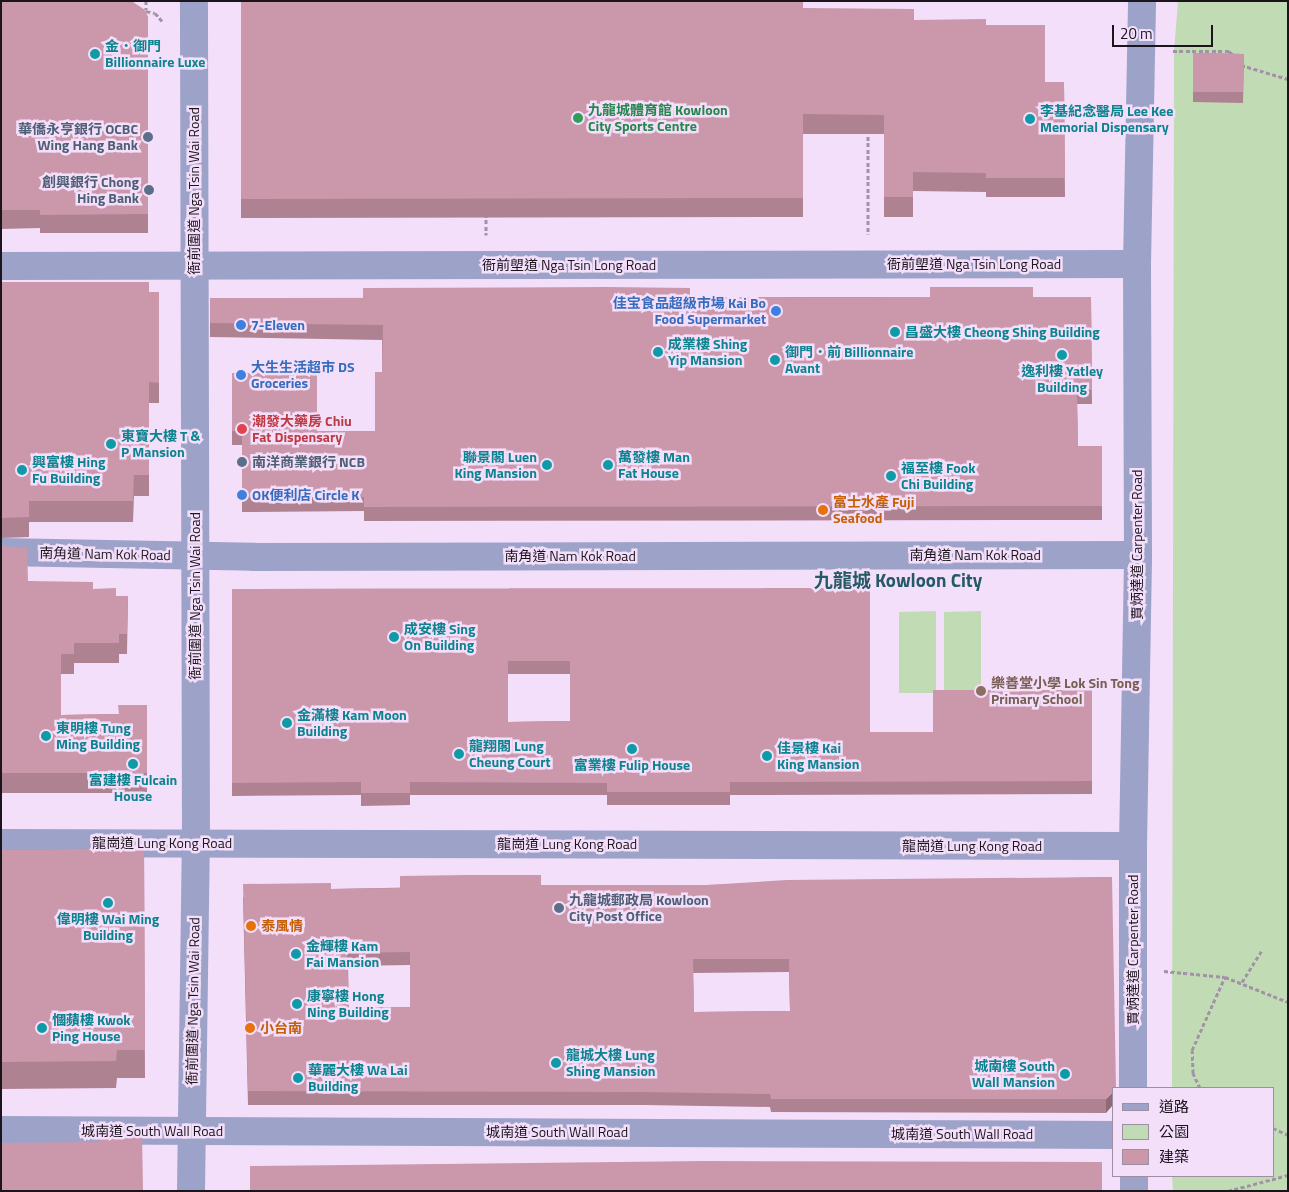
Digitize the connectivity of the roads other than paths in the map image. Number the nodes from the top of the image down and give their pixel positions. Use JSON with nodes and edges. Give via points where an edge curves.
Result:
{"nodes":[{"id":1,"x":194,"y":1,"type":"edge"},
{"id":2,"x":1142,"y":1,"type":"edge"},
{"id":3,"x":1137,"y":264,"type":"junction"},
{"id":4,"x":195,"y":265,"type":"junction"},
{"id":5,"x":1,"y":266,"type":"edge"},
{"id":6,"x":1,"y":552,"type":"edge"},
{"id":7,"x":1138,"y":555,"type":"junction"},
{"id":8,"x":195,"y":556,"type":"junction"},
{"id":9,"x":196,"y":842,"type":"junction"},
{"id":10,"x":1,"y":843,"type":"edge"},
{"id":11,"x":1133,"y":846,"type":"junction"},
{"id":12,"x":1133,"y":1087,"type":"edge"},
{"id":13,"x":1,"y":1130,"type":"edge"},
{"id":14,"x":191,"y":1131,"type":"junction"},
{"id":15,"x":1112,"y":1134,"type":"edge"},
{"id":16,"x":1134,"y":1177,"type":"edge"},
{"id":17,"x":191,"y":1191,"type":"edge"},
{"id":18,"x":1134,"y":1191,"type":"edge"}],
"edges":[{"from":1,"to":4,"type":"street","name":"衙前圍道 Nga Tsin Wai Road"},
{"from":2,"to":3,"type":"street","name":"賈炳達道 Carpenter Road"},
{"from":3,"to":4,"type":"street","name":"衙前塱道 Nga Tsin Long Road"},
{"from":3,"to":7,"type":"street","name":"賈炳達道 Carpenter Road"},
{"from":4,"to":5,"type":"street","name":"衙前塱道 Nga Tsin Long Road"},
{"from":4,"to":8,"type":"street","name":"衙前圍道 Nga Tsin Wai Road"},
{"from":6,"to":8,"type":"street","name":"南角道 Nam Kok Road"},
{"from":7,"to":8,"type":"street","name":"南角道 Nam Kok Road"},
{"from":7,"to":11,"type":"street","name":"賈炳達道 Carpenter Road"},
{"from":8,"to":9,"type":"street","name":"衙前圍道 Nga Tsin Wai Road"},
{"from":9,"to":10,"type":"street","name":"龍崗道 Lung Kong Road"},
{"from":9,"to":11,"type":"street","name":"龍崗道 Lung Kong Road"},
{"from":9,"to":14,"type":"street","name":"衙前圍道 Nga Tsin Wai Road"},
{"from":11,"to":12,"type":"street","name":"賈炳達道 Carpenter Road"},
{"from":13,"to":14,"type":"street","name":"城南道 South Wall Road"},
{"from":14,"to":15,"type":"street","name":"城南道 South Wall Road"},
{"from":14,"to":17,"type":"street","name":"衙前圍道 Nga Tsin Wai Road"},
{"from":16,"to":18,"type":"street"}]}
